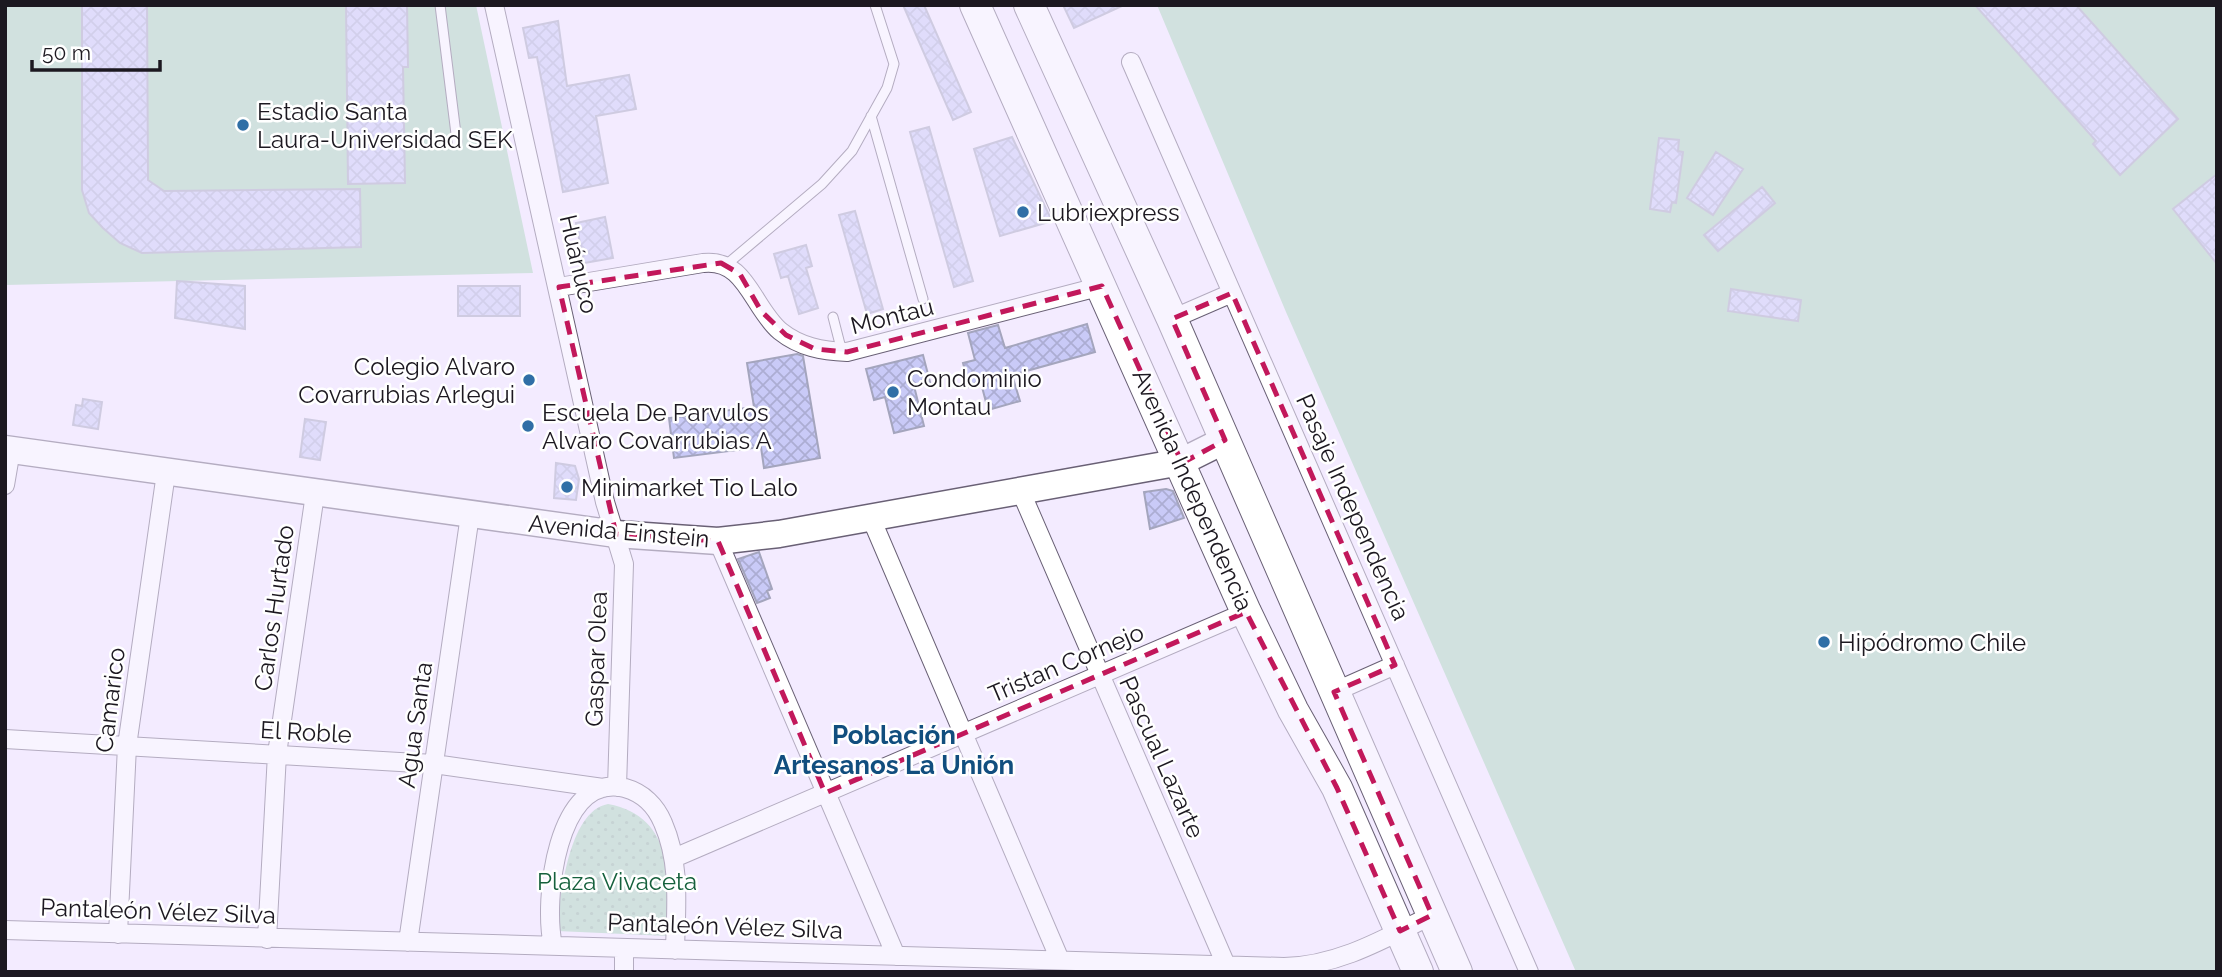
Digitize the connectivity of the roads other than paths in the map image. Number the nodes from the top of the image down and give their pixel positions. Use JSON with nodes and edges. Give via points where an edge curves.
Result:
{"nodes":[{"id":1,"x":440,"y":5,"type":"edge"},
{"id":2,"x":494,"y":5,"type":"edge"},
{"id":3,"x":875,"y":5,"type":"edge"},
{"id":4,"x":975,"y":5,"type":"edge"},
{"id":5,"x":1018,"y":5,"type":"edge"},
{"id":6,"x":1029,"y":5,"type":"edge"},
{"id":7,"x":1131,"y":62,"type":"dead end"},
{"id":8,"x":871,"y":116,"type":"junction"},
{"id":9,"x":457,"y":142,"type":"dead end"},
{"id":10,"x":1123,"y":239,"type":"dead end"},
{"id":11,"x":726,"y":265,"type":"junction"},
{"id":12,"x":1102,"y":286,"type":"junction"},
{"id":13,"x":559,"y":287,"type":"junction"},
{"id":14,"x":1232,"y":293,"type":"junction"},
{"id":15,"x":923,"y":299,"type":"dead end"},
{"id":16,"x":832,"y":317,"type":"dead end"},
{"id":17,"x":1172,"y":319,"type":"junction"},
{"id":18,"x":842,"y":352,"type":"junction"},
{"id":19,"x":8,"y":449,"type":"edge"},
{"id":20,"x":1203,"y":452,"type":"junction"},
{"id":21,"x":166,"y":473,"type":"junction"},
{"id":22,"x":5,"y":485,"type":"edge"},
{"id":23,"x":1021,"y":492,"type":"junction"},
{"id":24,"x":315,"y":494,"type":"junction"},
{"id":25,"x":470,"y":515,"type":"junction"},
{"id":26,"x":871,"y":518,"type":"junction"},
{"id":27,"x":616,"y":534,"type":"junction"},
{"id":28,"x":718,"y":541,"type":"junction"},
{"id":29,"x":1246,"y":612,"type":"junction"},
{"id":30,"x":1271,"y":638,"type":"dead end"},
{"id":31,"x":1280,"y":658,"type":"dead end"},
{"id":32,"x":1395,"y":665,"type":"junction"},
{"id":33,"x":1099,"y":675,"type":"junction"},
{"id":34,"x":1334,"y":692,"type":"junction"},
{"id":35,"x":962,"y":734,"type":"junction"},
{"id":36,"x":5,"y":739,"type":"edge"},
{"id":37,"x":127,"y":746,"type":"junction"},
{"id":38,"x":277,"y":754,"type":"junction"},
{"id":39,"x":434,"y":764,"type":"junction"},
{"id":40,"x":610,"y":787,"type":"junction"},
{"id":41,"x":825,"y":793,"type":"junction"},
{"id":42,"x":674,"y":858,"type":"junction"},
{"id":43,"x":1389,"y":878,"type":"dead end"},
{"id":44,"x":1417,"y":921,"type":"junction"},
{"id":45,"x":5,"y":930,"type":"edge"},
{"id":46,"x":118,"y":934,"type":"junction"},
{"id":47,"x":267,"y":939,"type":"junction"},
{"id":48,"x":408,"y":942,"type":"junction"},
{"id":49,"x":553,"y":945,"type":"junction"},
{"id":50,"x":624,"y":949,"type":"junction"},
{"id":51,"x":675,"y":950,"type":"junction"},
{"id":52,"x":896,"y":956,"type":"junction"},
{"id":53,"x":1060,"y":960,"type":"junction"},
{"id":54,"x":1226,"y":965,"type":"junction"},
{"id":55,"x":624,"y":972,"type":"edge"},
{"id":56,"x":1418,"y":972,"type":"edge"},
{"id":57,"x":1430,"y":972,"type":"edge"},
{"id":58,"x":1457,"y":972,"type":"edge"},
{"id":59,"x":1529,"y":972,"type":"edge"}],
"edges":[{"from":1,"to":9,"type":"lane"},
{"from":2,"to":13,"type":"street","name":"Huánuco"},
{"from":3,"to":8,"type":"lane","via":[[894,64]]},
{"from":4,"to":12,"type":"main road","name":"Avenida Independencia"},
{"from":5,"to":10,"type":"lane"},
{"from":6,"to":17,"type":"main road","name":"Avenida Independencia"},
{"from":7,"to":14,"type":"street","name":"Pasaje Independencia"},
{"from":8,"to":11,"type":"lane","via":[[852,151],[822,184]]},
{"from":8,"to":15,"type":"lane"},
{"from":11,"to":13,"type":"street","via":[[707,263]]},
{"from":11,"to":18,"type":"street","name":"Montau","via":[[740,274],[761,311],[786,335],[815,349]]},
{"from":12,"to":18,"type":"street","name":"Montau","via":[[869,349]]},
{"from":12,"to":20,"type":"main road","name":"Avenida Independencia"},
{"from":13,"to":27,"type":"street","name":"Huánuco"},
{"from":14,"to":17,"type":"street"},
{"from":14,"to":32,"type":"street","name":"Pasaje Independencia"},
{"from":16,"to":18,"type":"lane"},
{"from":17,"to":20,"type":"main road","name":"Avenida Independencia"},
{"from":19,"to":21,"type":"main road","name":"Avenida Einstein"},
{"from":19,"to":22,"type":"street"},
{"from":20,"to":23,"type":"main road","name":"Avenida Einstein"},
{"from":20,"to":29,"type":"main road","name":"Avenida Independencia"},
{"from":20,"to":34,"type":"main road","name":"Avenida Independencia"},
{"from":21,"to":24,"type":"main road","name":"Avenida Einstein"},
{"from":21,"to":37,"type":"street","name":"Camarico"},
{"from":23,"to":26,"type":"main road","name":"Avenida Einstein"},
{"from":23,"to":33,"type":"street","name":"Pascual Lazarte"},
{"from":24,"to":25,"type":"main road","name":"Avenida Einstein"},
{"from":24,"to":38,"type":"street","name":"Carlos Hurtado"},
{"from":25,"to":27,"type":"main road","name":"Avenida Einstein"},
{"from":25,"to":39,"type":"street","name":"Agua Santa"},
{"from":26,"to":28,"type":"main road","name":"Avenida Einstein"},
{"from":26,"to":35,"type":"street"},
{"from":27,"to":28,"type":"main road","name":"Avenida Einstein"},
{"from":27,"to":40,"type":"street","name":"Gaspar Olea","via":[[624,564]]},
{"from":28,"to":41,"type":"street"},
{"from":29,"to":33,"type":"street","name":"Tristan Cornejo"},
{"from":29,"to":44,"type":"main road","name":"Avenida Independencia","via":[[1293,710]]},
{"from":30,"to":31,"type":"lane"},
{"from":32,"to":34,"type":"street"},
{"from":32,"to":59,"type":"street","name":"Pasaje Independencia"},
{"from":33,"to":35,"type":"street","name":"Tristan Cornejo"},
{"from":33,"to":54,"type":"street","name":"Pascual Lazarte"},
{"from":34,"to":44,"type":"main road","name":"Avenida Independencia"},
{"from":35,"to":41,"type":"street","name":"Tristan Cornejo"},
{"from":35,"to":53,"type":"street"},
{"from":36,"to":37,"type":"street","name":"El Roble"},
{"from":37,"to":38,"type":"street","name":"El Roble"},
{"from":37,"to":46,"type":"street","name":"Camarico"},
{"from":38,"to":39,"type":"street","name":"El Roble"},
{"from":38,"to":47,"type":"street","name":"Carlos Hurtado"},
{"from":39,"to":40,"type":"street","name":"El Roble"},
{"from":39,"to":48,"type":"street","name":"Agua Santa"},
{"from":40,"to":42,"type":"street","via":[[640,794],[658,812]]},
{"from":40,"to":49,"type":"street","via":[[579,807],[557,847],[548,895]]},
{"from":41,"to":42,"type":"street","name":"Tristan Cornejo"},
{"from":41,"to":52,"type":"street"},
{"from":42,"to":51,"type":"street"},
{"from":43,"to":44,"type":"lane"},
{"from":44,"to":54,"type":"street","name":"Pantaleón Vélez Silva","via":[[1339,958],[1310,966]]},
{"from":44,"to":56,"type":"main road","name":"Avenida Independencia"},
{"from":44,"to":57,"type":"lane"},
{"from":44,"to":58,"type":"main road","name":"Avenida Independencia"},
{"from":45,"to":46,"type":"street","name":"Pantaleón Vélez Silva"},
{"from":46,"to":47,"type":"street","name":"Pantaleón Vélez Silva"},
{"from":47,"to":48,"type":"street","name":"Pantaleón Vélez Silva"},
{"from":48,"to":49,"type":"street","name":"Pantaleón Vélez Silva"},
{"from":49,"to":50,"type":"street","name":"Pantaleón Vélez Silva"},
{"from":50,"to":51,"type":"street","name":"Pantaleón Vélez Silva"},
{"from":50,"to":55,"type":"street"},
{"from":51,"to":52,"type":"street","name":"Pantaleón Vélez Silva"},
{"from":52,"to":53,"type":"street","name":"Pantaleón Vélez Silva"},
{"from":53,"to":54,"type":"street","name":"Pantaleón Vélez Silva"}]}
